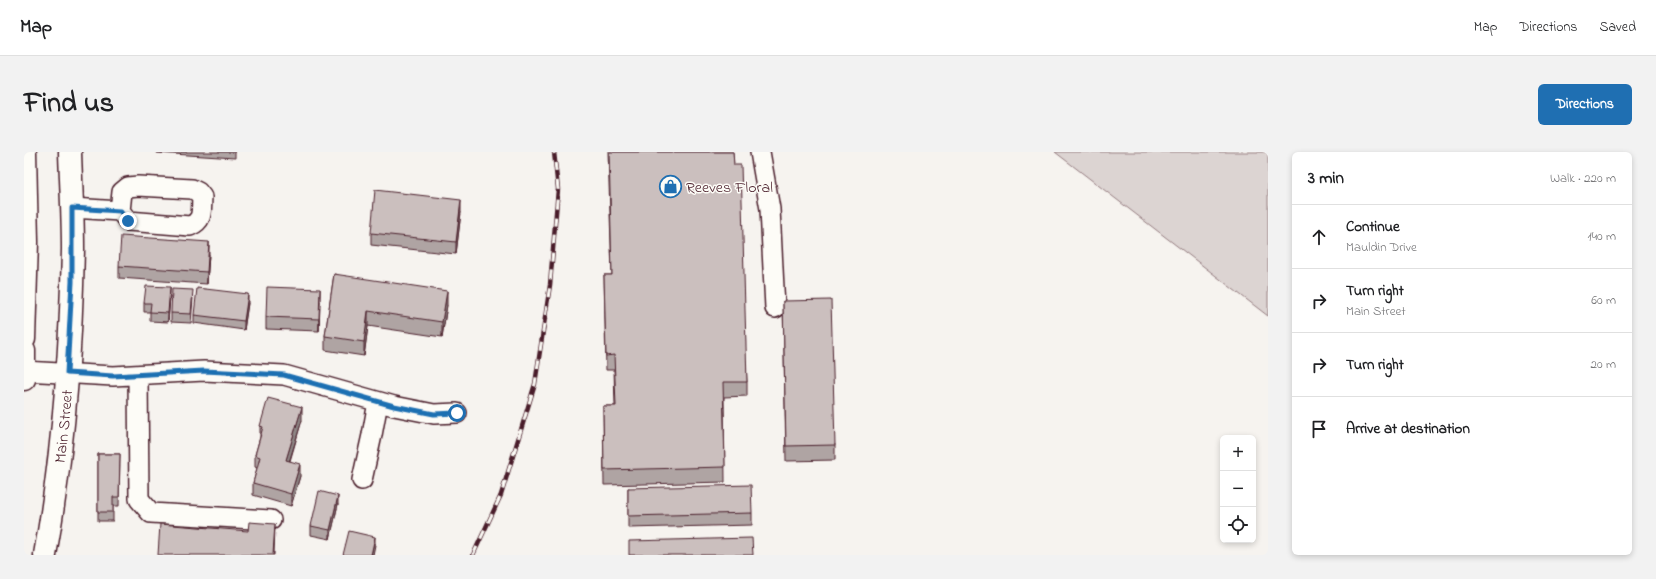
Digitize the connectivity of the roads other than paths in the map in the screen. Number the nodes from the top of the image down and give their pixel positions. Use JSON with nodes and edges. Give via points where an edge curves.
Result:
{"nodes":[{"id":1,"x":70,"y":152,"type":"edge"},
{"id":2,"x":760,"y":152,"type":"edge"},
{"id":3,"x":25,"y":163,"type":"edge"},
{"id":4,"x":72,"y":208,"type":"junction"},
{"id":5,"x":120,"y":211,"type":"dead end"},
{"id":6,"x":25,"y":272,"type":"edge"},
{"id":7,"x":775,"y":308,"type":"dead end"},
{"id":8,"x":24,"y":339,"type":"edge"},
{"id":9,"x":24,"y":368,"type":"edge"},
{"id":10,"x":67,"y":373,"type":"junction"},
{"id":11,"x":138,"y":374,"type":"junction"},
{"id":12,"x":378,"y":402,"type":"junction"},
{"id":13,"x":457,"y":413,"type":"dead end"},
{"id":14,"x":362,"y":480,"type":"dead end"},
{"id":15,"x":271,"y":520,"type":"dead end"},
{"id":16,"x":45,"y":555,"type":"edge"}],
"edges":[{"from":1,"to":4,"type":"main road","name":"Main Street"},
{"from":2,"to":7,"type":"street","via":[[770,209]]},
{"from":3,"to":6,"type":"main road"},
{"from":4,"to":5,"type":"street"},
{"from":4,"to":10,"type":"main road","name":"Main Street","via":[[72,282]]},
{"from":6,"to":8,"type":"main road"},
{"from":9,"to":10,"type":"street"},
{"from":10,"to":11,"type":"street","via":[[113,376]]},
{"from":10,"to":16,"type":"main road","name":"Main Street","via":[[53,506]]},
{"from":11,"to":12,"type":"street","via":[[204,371],[284,375]]},
{"from":11,"to":15,"type":"street","via":[[139,499],[151,512]]},
{"from":12,"to":13,"type":"street","via":[[434,414]]},
{"from":12,"to":14,"type":"street"}]}
